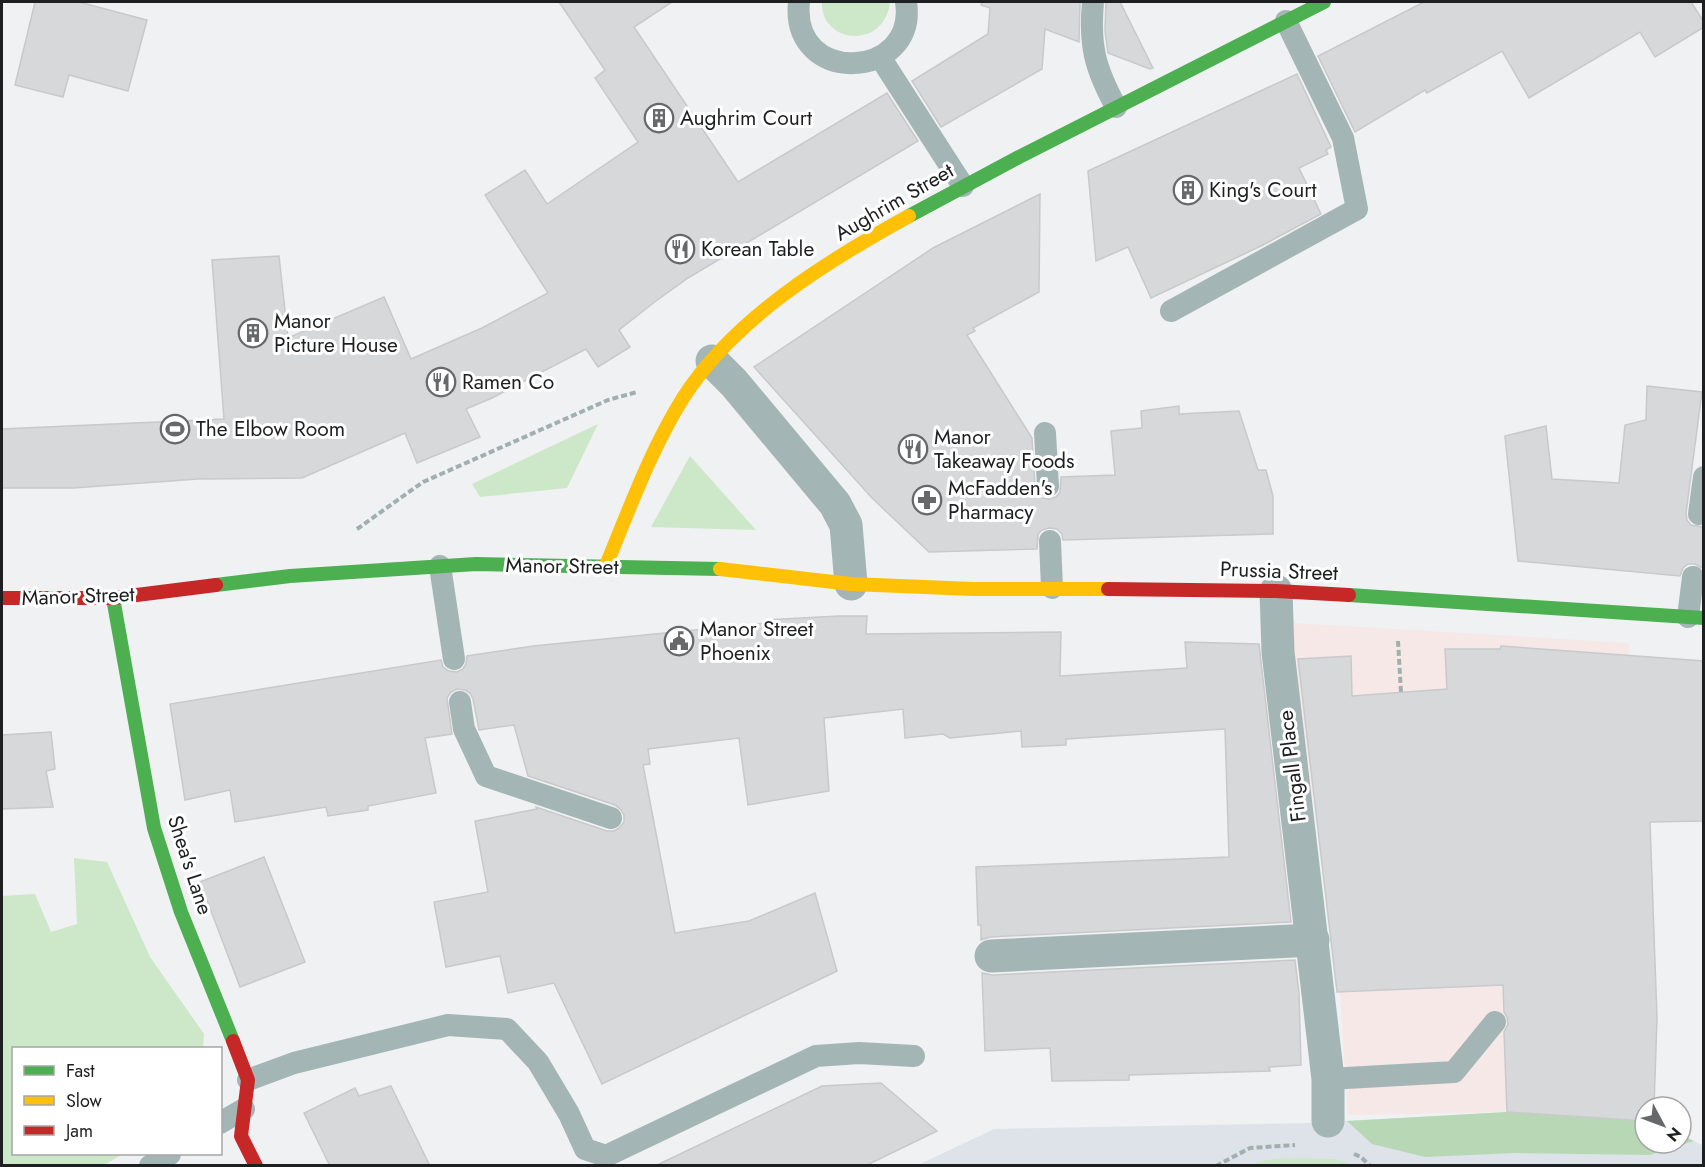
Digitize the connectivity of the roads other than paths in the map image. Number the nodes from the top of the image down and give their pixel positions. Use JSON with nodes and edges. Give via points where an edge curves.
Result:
{"nodes":[{"id":1,"x":799,"y":2,"type":"edge"},
{"id":2,"x":906,"y":2,"type":"edge"},
{"id":3,"x":1093,"y":2,"type":"edge"},
{"id":4,"x":1324,"y":2,"type":"edge"},
{"id":5,"x":1286,"y":21,"type":"junction"},
{"id":6,"x":880,"y":57,"type":"junction"},
{"id":7,"x":1116,"y":107,"type":"junction"},
{"id":8,"x":963,"y":186,"type":"junction"},
{"id":9,"x":1171,"y":311,"type":"dead end"},
{"id":10,"x":705,"y":369,"type":"junction"},
{"id":11,"x":1045,"y":433,"type":"dead end"},
{"id":12,"x":1704,"y":477,"type":"edge"},
{"id":13,"x":1048,"y":486,"type":"dead end"},
{"id":14,"x":1700,"y":514,"type":"dead end"},
{"id":15,"x":1050,"y":541,"type":"dead end"},
{"id":16,"x":440,"y":566,"type":"junction"},
{"id":17,"x":605,"y":568,"type":"junction"},
{"id":18,"x":1693,"y":577,"type":"dead end"},
{"id":19,"x":851,"y":584,"type":"junction"},
{"id":20,"x":1052,"y":588,"type":"junction"},
{"id":21,"x":1276,"y":591,"type":"junction"},
{"id":22,"x":2,"y":598,"type":"edge"},
{"id":23,"x":113,"y":598,"type":"junction"},
{"id":24,"x":1696,"y":618,"type":"edge"},
{"id":25,"x":454,"y":658,"type":"dead end"},
{"id":26,"x":460,"y":702,"type":"dead end"},
{"id":27,"x":611,"y":818,"type":"dead end"},
{"id":28,"x":1313,"y":940,"type":"junction"},
{"id":29,"x":991,"y":956,"type":"dead end"},
{"id":30,"x":1495,"y":1022,"type":"dead end"},
{"id":31,"x":914,"y":1056,"type":"dead end"},
{"id":32,"x":1328,"y":1079,"type":"junction"},
{"id":33,"x":248,"y":1080,"type":"junction"},
{"id":34,"x":244,"y":1109,"type":"junction"},
{"id":35,"x":1328,"y":1121,"type":"dead end"},
{"id":36,"x":222,"y":1122,"type":"edge"},
{"id":37,"x":168,"y":1155,"type":"edge"},
{"id":38,"x":150,"y":1166,"type":"edge"},
{"id":39,"x":256,"y":1166,"type":"edge"}],
"edges":[{"from":1,"to":6,"type":"lane","via":[[799,21],[815,51],[847,64]]},
{"from":2,"to":6,"type":"lane","via":[[904,28],[895,45]]},
{"from":3,"to":7,"type":"lane","via":[[1093,53],[1101,80]]},
{"from":4,"to":5,"type":"main road","name":"Aughrim Street"},
{"from":5,"to":7,"type":"main road","name":"Aughrim Street"},
{"from":5,"to":9,"type":"lane","via":[[1343,138],[1357,209]]},
{"from":6,"to":8,"type":"lane"},
{"from":7,"to":8,"type":"main road","name":"Aughrim Street"},
{"from":8,"to":10,"type":"main road","name":"Aughrim Street","via":[[846,252],[741,330]]},
{"from":10,"to":17,"type":"main road","name":"Aughrim Street","via":[[659,442]]},
{"from":10,"to":19,"type":"street","via":[[734,383],[835,504],[846,525]]},
{"from":11,"to":13,"type":"lane"},
{"from":12,"to":14,"type":"lane"},
{"from":15,"to":20,"type":"lane"},
{"from":16,"to":17,"type":"main road","name":"Manor Street"},
{"from":16,"to":23,"type":"main road","name":"Manor Street","via":[[290,576]]},
{"from":16,"to":25,"type":"lane"},
{"from":17,"to":19,"type":"main road","name":"Manor Street","via":[[726,569]]},
{"from":18,"to":24,"type":"lane"},
{"from":19,"to":20,"type":"main road","name":"Prussia Street"},
{"from":20,"to":21,"type":"main road","name":"Prussia Street"},
{"from":21,"to":24,"type":"main road","name":"Prussia Street"},
{"from":21,"to":28,"type":"street","name":"Fingall Place","via":[[1278,652]]},
{"from":22,"to":23,"type":"main road","name":"Manor Street"},
{"from":23,"to":33,"type":"main road","name":"Shea's Lane","via":[[154,828],[181,912]]},
{"from":26,"to":27,"type":"lane","via":[[464,729],[486,776]]},
{"from":28,"to":29,"type":"street"},
{"from":28,"to":32,"type":"street","name":"Fingall Place"},
{"from":30,"to":32,"type":"lane","via":[[1454,1072]]},
{"from":31,"to":33,"type":"lane","via":[[816,1056],[606,1156],[585,1149],[538,1062],[507,1029],[448,1025],[294,1063]]},
{"from":32,"to":35,"type":"street","name":"Fingall Place"},
{"from":33,"to":34,"type":"main road","name":"Shea's Lane"},
{"from":34,"to":36,"type":"lane"},
{"from":34,"to":39,"type":"main road","name":"Shea's Lane","via":[[240,1136]]},
{"from":37,"to":38,"type":"lane"}]}
